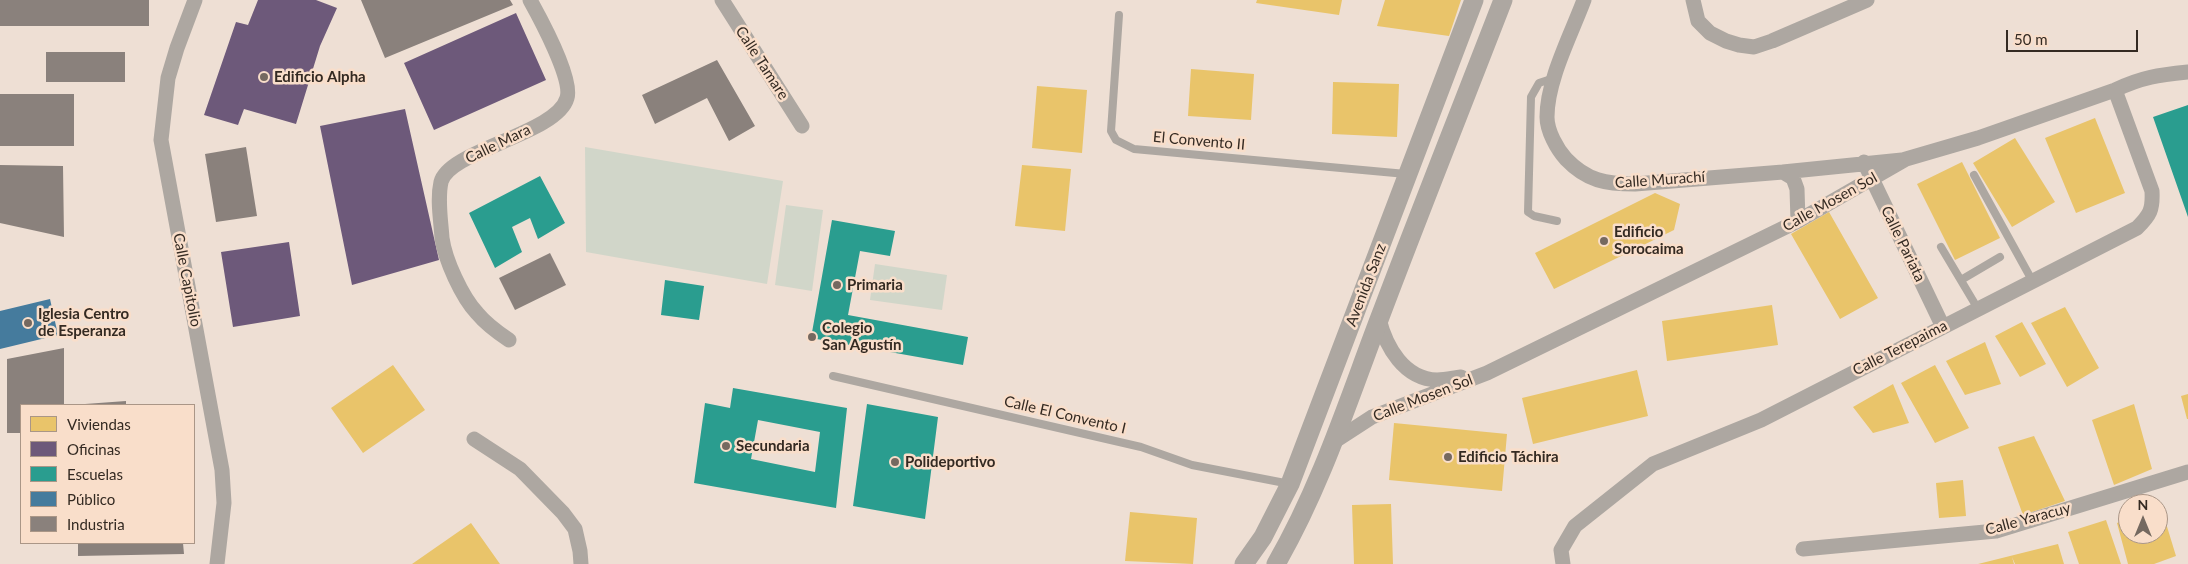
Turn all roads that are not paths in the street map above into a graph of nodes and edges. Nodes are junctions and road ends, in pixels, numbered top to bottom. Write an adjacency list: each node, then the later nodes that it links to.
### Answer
1 (195, 0): 37 (street, Calle Capitolio)
2 (530, 0): 29 (street, Calle Mara)
3 (722, 0): 13 (street, Calle Tamare)
4 (1474, 0): 17 (street, Avenida Sanz)
5 (1502, 0): 27 (street, Avenida Sanz)
6 (1584, 0): 11 (street, Calle Murachí)
7 (1693, 0): 8 (street)
8 (1867, 0)
9 (1118, 15): 17 (lane, El Convento II)
10 (2188, 72): 12 (street, Calle Mosen Sol)
11 (1554, 78): 16 (street, Calle Murachí); 20 (lane)
12 (2115, 90): 14 (street, Calle Mosen Sol); 25 (street, Calle Terepaima)
13 (802, 126)
14 (1906, 159): 15 (street, Calle Murachí); 19 (street, Calle Mosen Sol)
15 (1864, 162): 16 (street, Calle Murachí); 19 (street, Calle Pariata)
16 (1783, 172): 21 (street)
17 (1408, 174): 35 (street, Avenida Sanz)
18 (1974, 175): 25 (lane)
19 (1872, 179): 21 (street, Calle Mosen Sol); 28 (street, Calle Pariata)
20 (1557, 221)
21 (1798, 221): 30 (street, Calle Mosen Sol)
22 (1942, 247): 24 (lane)
23 (2000, 257): 24 (lane)
24 (1961, 280): 26 (lane)
25 (2033, 282): 26 (street, Calle Terepaima)
26 (1978, 309): 28 (street, Calle Terepaima)
27 (1379, 319): 30 (street, Calle Mosen Sol); 33 (street, Avenida Sanz)
28 (1943, 327): 41 (street, Calle Terepaima)
29 (509, 340)
30 (1487, 373): 33 (street, Calle Mosen Sol)
31 (833, 376): 35 (lane, Calle El Convento I)
32 (474, 439): 38 (street)
33 (1335, 441): 40 (street, Avenida Sanz)
34 (2188, 472): 36 (street, Calle Yaracuy)
35 (1290, 484): 39 (street, Avenida Sanz)
36 (1803, 549)
37 (217, 564)
38 (580, 564)
39 (1244, 564)
40 (1276, 564)
41 (1563, 564)

